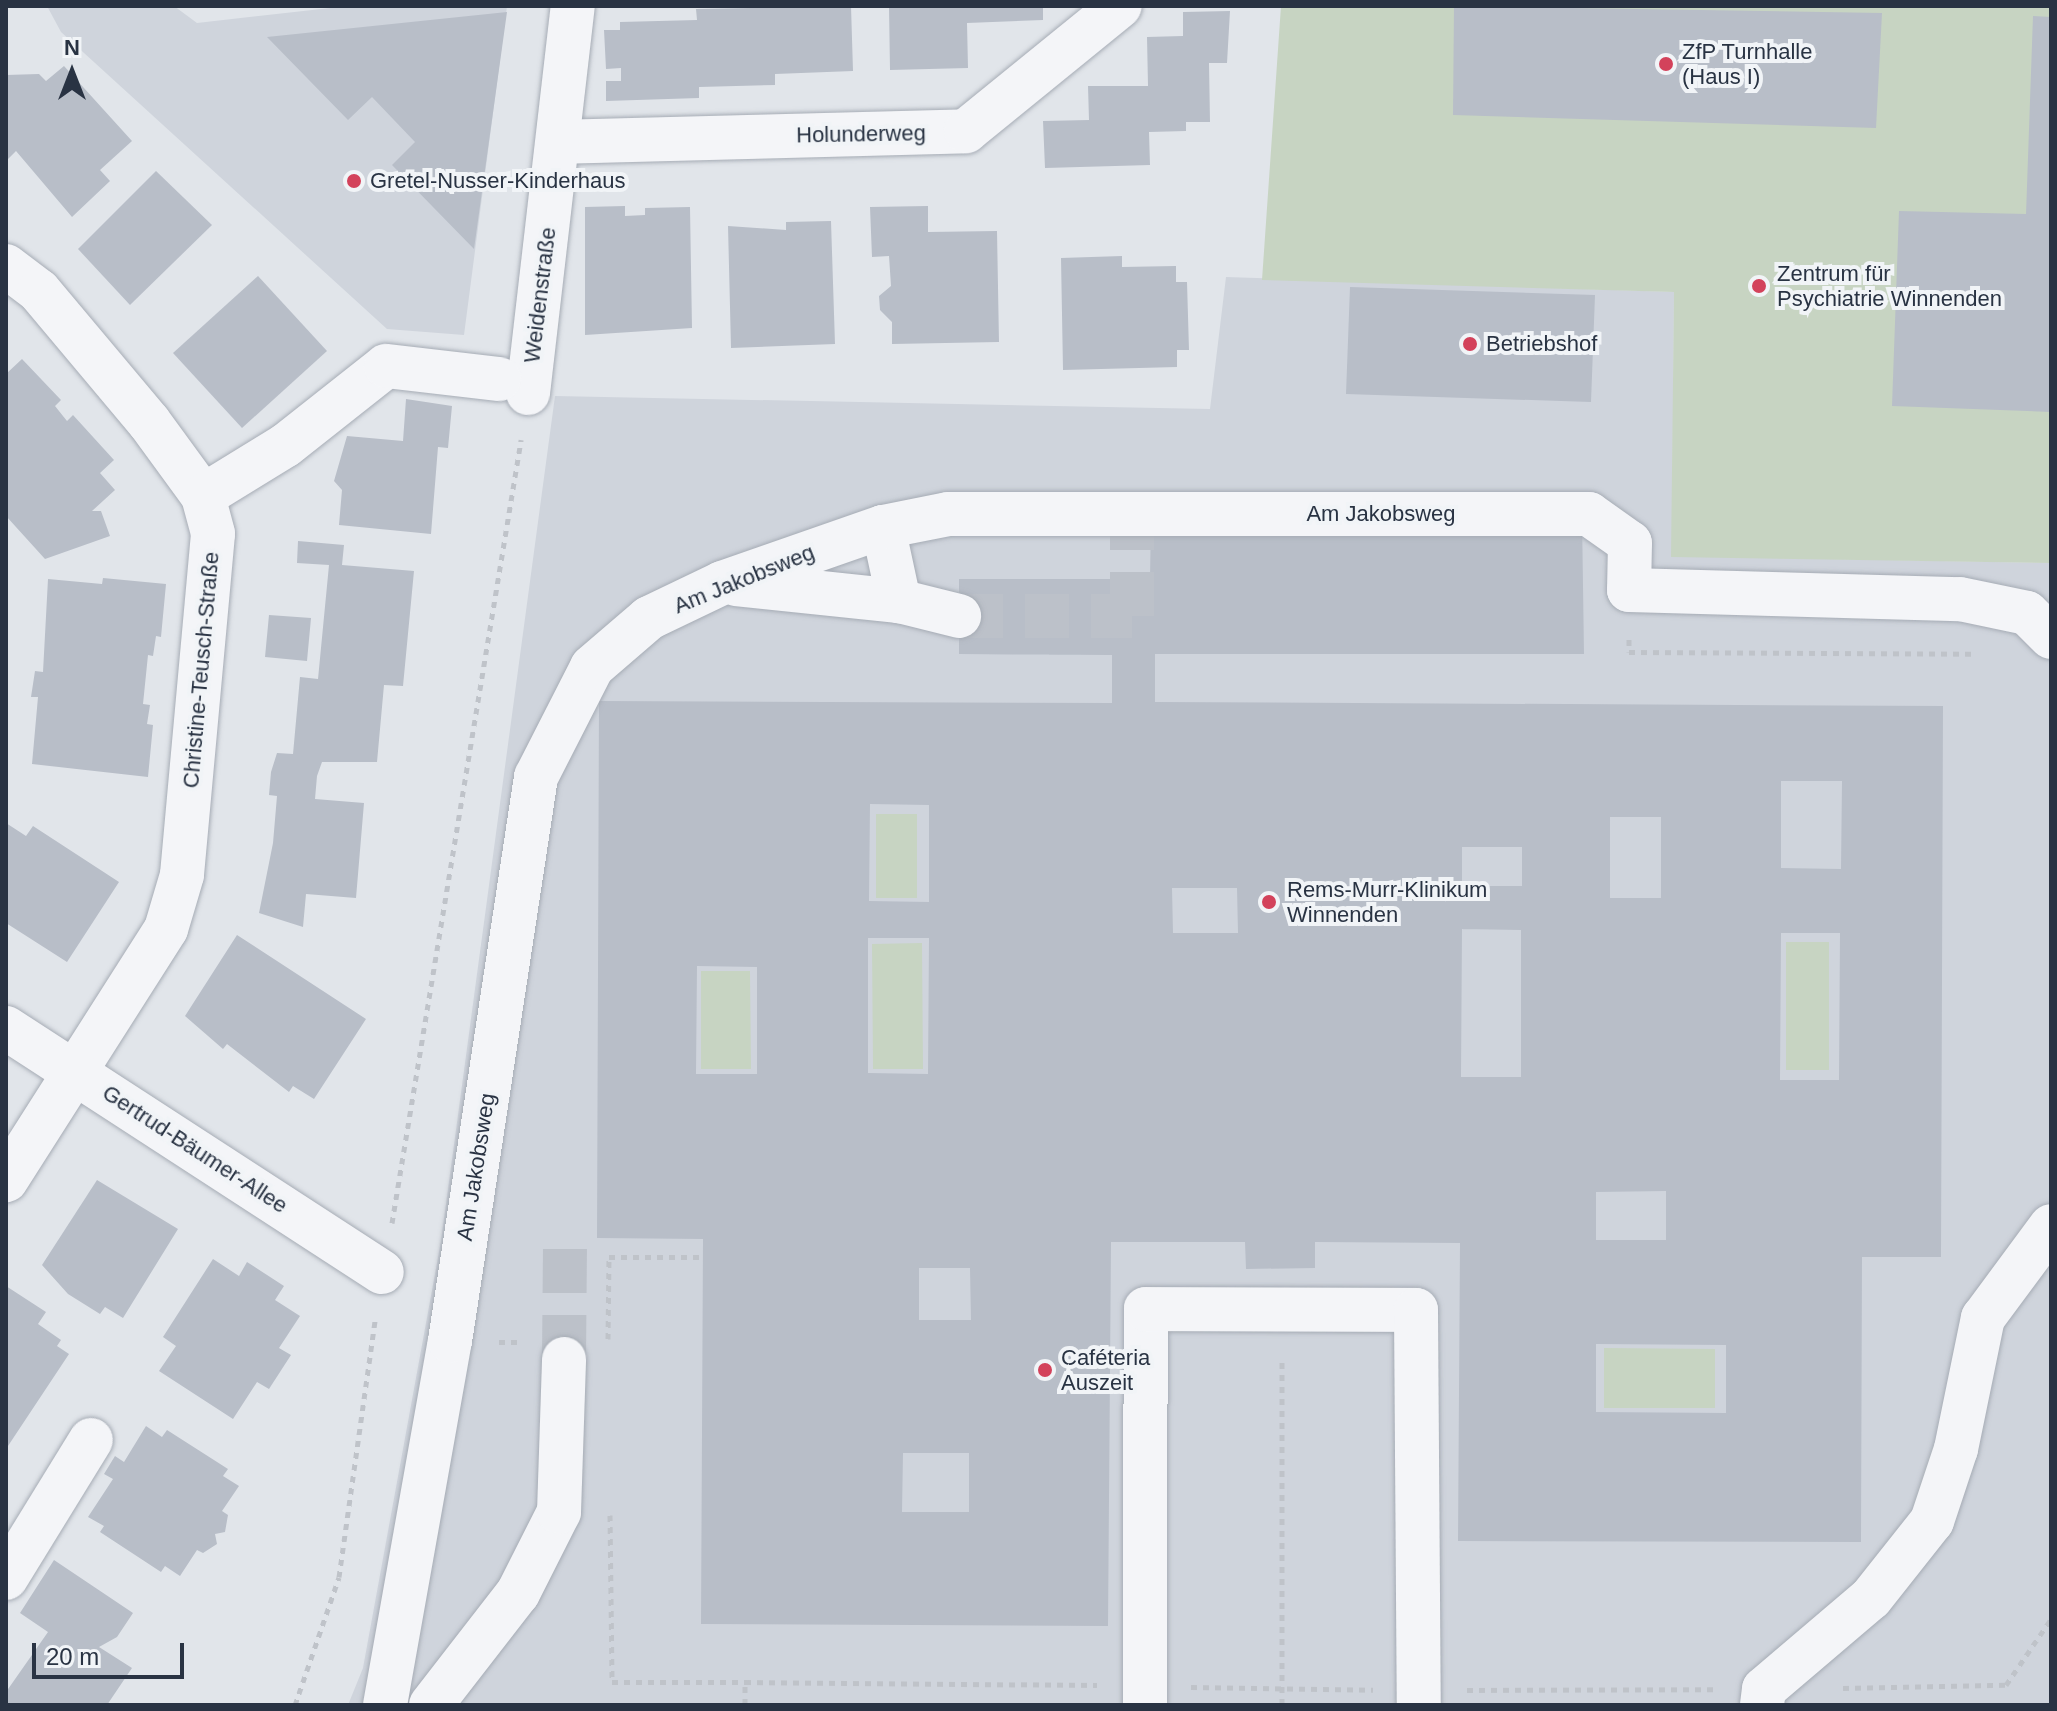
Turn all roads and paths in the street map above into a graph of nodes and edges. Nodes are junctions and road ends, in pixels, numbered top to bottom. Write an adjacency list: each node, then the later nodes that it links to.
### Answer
1 (573, 6): 3 (street, Weidenstraße)
2 (1120, 6): 3 (street, Holunderweg)
3 (558, 142): 5 (street, Weidenstraße)
4 (6, 266): 6 (street, Christine-Teusch-Straße)
5 (514, 386): 6 (street, Weidenstraße); 19 (path)
6 (203, 496): 15 (street, Christine-Teusch-Straße)
7 (883, 527): 8 (street, Am Jakobsweg); 9 (street, Am Jakobsweg); 10 (street)
8 (722, 583): 10 (street); 31 (street, Am Jakobsweg)
9 (1629, 590): 12 (street); 13 (path)
10 (899, 601): 11 (street)
11 (959, 616)
12 (2051, 637)
13 (1989, 654)
14 (6, 1028): 15 (street, Gertrud-Bäumer-Allee)
15 (74, 1072): 16 (street, Christine-Teusch-Straße); 19 (street, Gertrud-Bäumer-Allee)
16 (6, 1180)
17 (2051, 1226): 35 (street)
18 (703, 1257): 21 (path)
19 (382, 1272): 30 (path)
20 (1282, 1310): 27 (path); 28 (street); 29 (street)
21 (608, 1344)
22 (564, 1359): 32 (street)
23 (91, 1440): 24 (street)
24 (6, 1578)
25 (2051, 1619): 26 (path)
26 (2006, 1685)
27 (1282, 1688): 28 (path); 29 (path); 34 (path)
28 (1145, 1696): 33 (path)
29 (1418, 1698)
30 (295, 1705)
31 (385, 1705)
32 (431, 1705)
33 (745, 1705)
34 (1282, 1705)
35 (1762, 1705)

